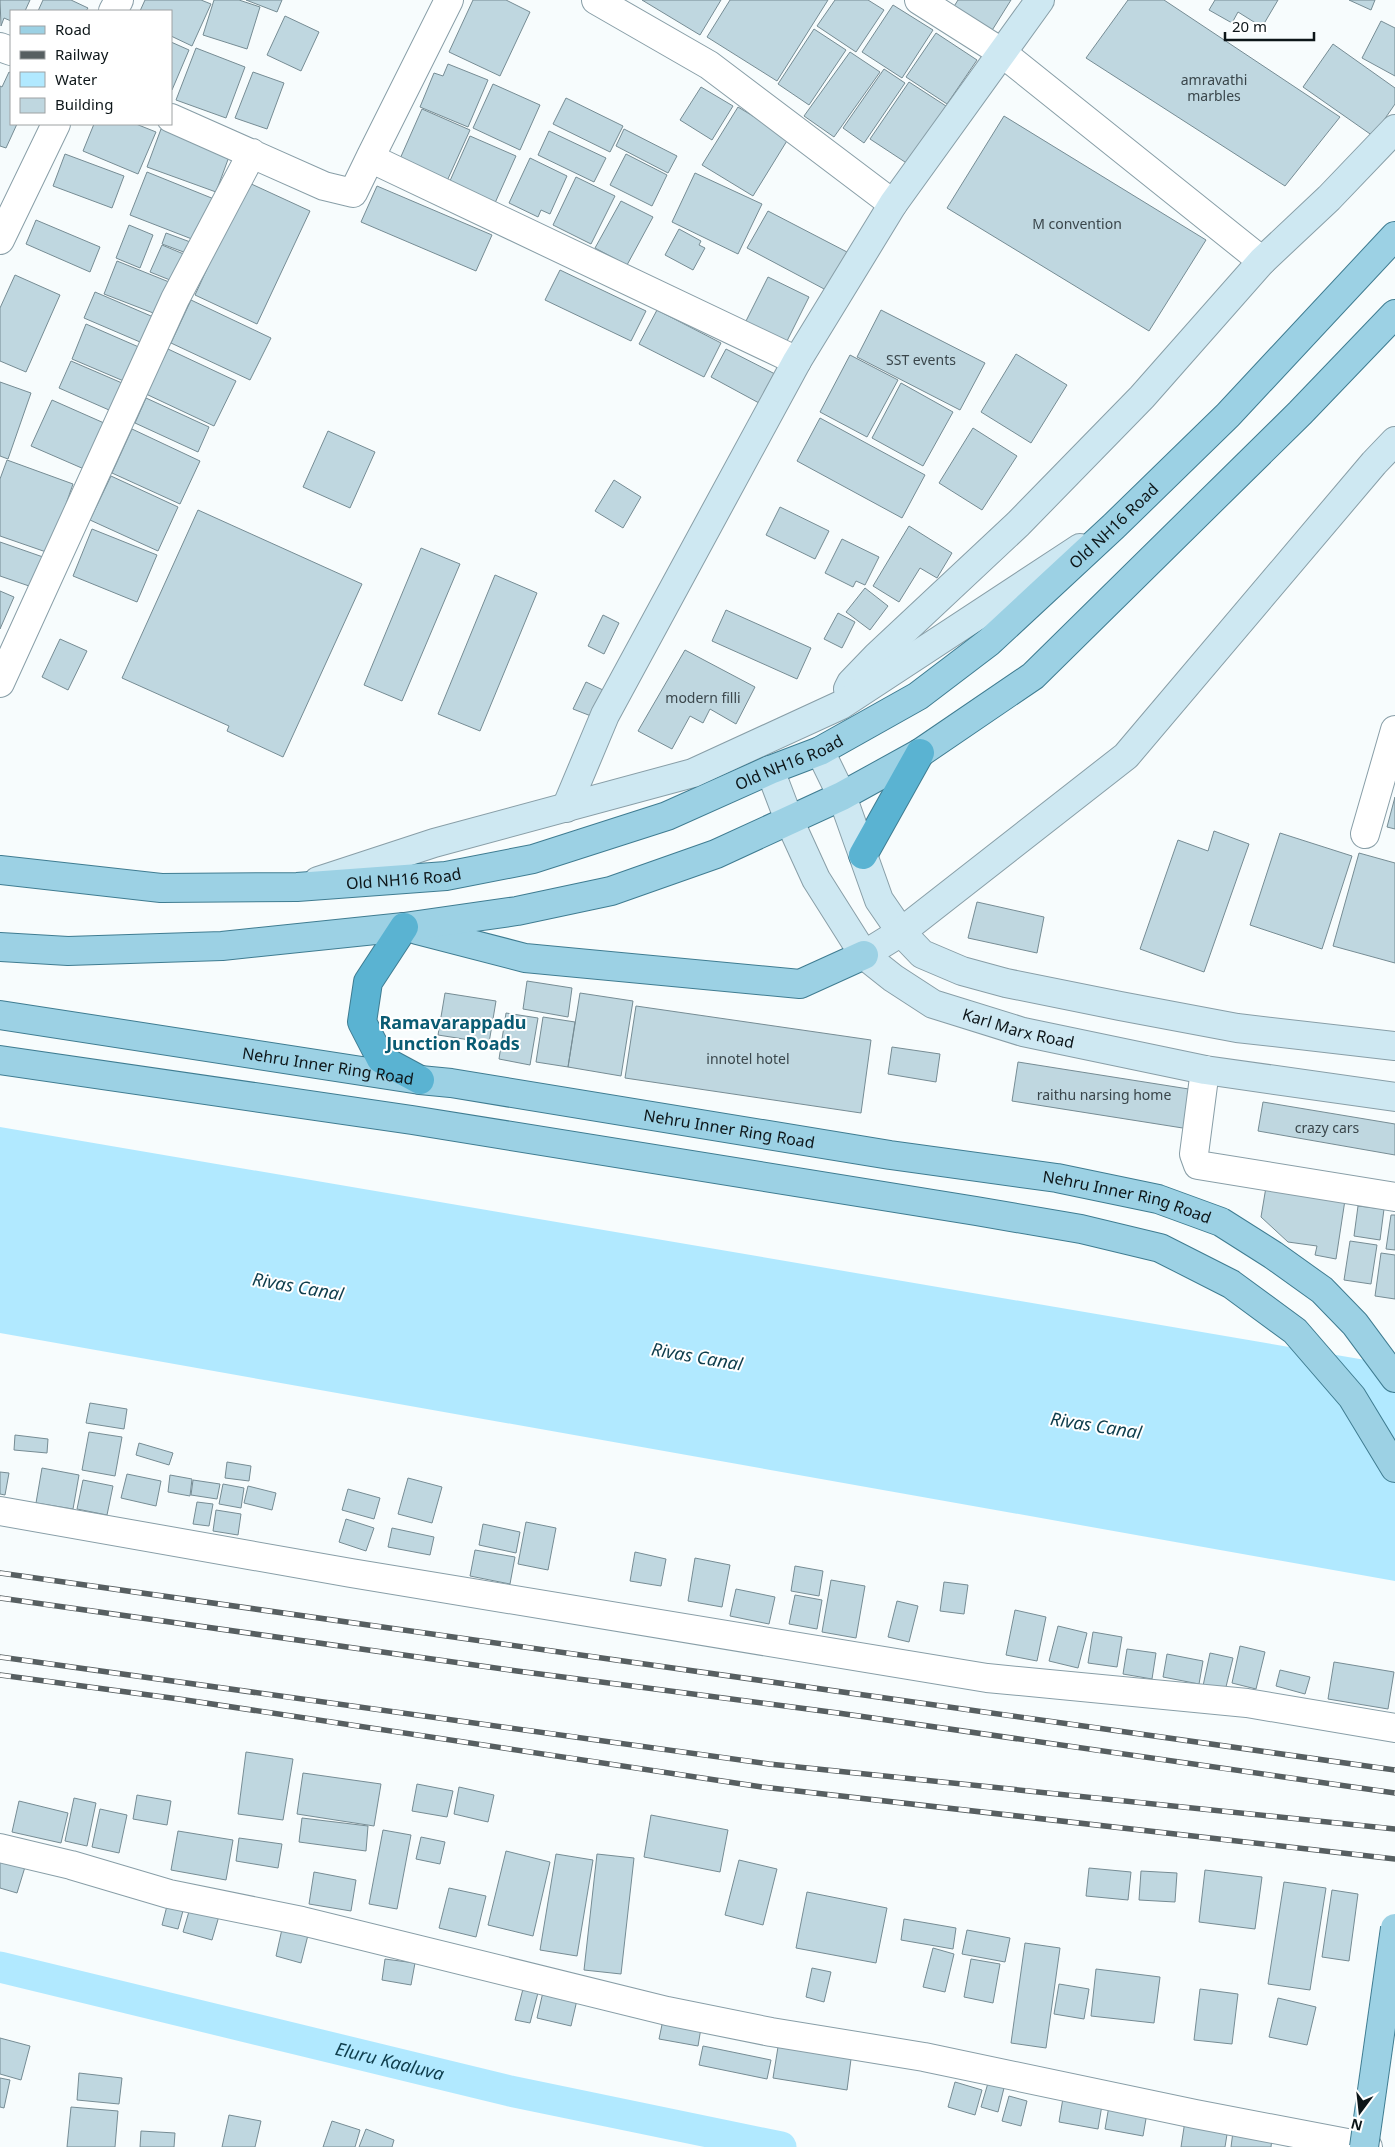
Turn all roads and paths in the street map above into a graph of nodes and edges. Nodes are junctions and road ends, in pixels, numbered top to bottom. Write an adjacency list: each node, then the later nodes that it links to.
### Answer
1 (449, 0): 10 (street)
2 (596, 0): 11 (street)
3 (920, 0): 5 (street)
4 (1040, 0): 5 (street)
5 (1001, 52): 11 (street); 14 (street)
6 (172, 118): 9 (street)
7 (56, 125): 13 (street)
8 (1395, 129): 14 (street)
9 (252, 153): 10 (street); 19 (street)
10 (370, 158): 16 (street)
11 (893, 204): 16 (street)
12 (1395, 236): 18 (main road, Old NH16 Road)
13 (0, 240)
14 (1262, 261): 20 (street)
15 (1395, 314): 23 (main road)
16 (797, 361): 26 (street)
17 (1395, 441): 33 (street)
18 (1114, 526): 20 (street); 22 (main road, Old NH16 Road)
19 (0, 683)
20 (841, 705): 26 (street)
21 (1395, 730): 28 (street)
22 (820, 751): 24 (main road, Old NH16 Road); 25 (street)
23 (920, 753): 25 (main road); 29 (highway)
24 (770, 770): 27 (street, Karl Marx Road); 31 (main road, Old NH16 Road)
25 (842, 796): 27 (main road); 29 (street)
26 (566, 808): 31 (street)
27 (789, 820): 32 (main road); 35 (street, Karl Marx Road)
28 (1365, 834)
29 (863, 855): 33 (street)
30 (0, 870): 31 (main road, Old NH16 Road)
31 (297, 887)
32 (404, 927): 34 (main road); 35 (main road); 40 (highway)
33 (901, 932): 35 (street); 37 (street)
34 (0, 947)
35 (864, 955): 39 (street, Karl Marx Road)
36 (0, 1015): 40 (main road, Nehru Inner Ring Road)
37 (1395, 1046)
38 (0, 1060): 44 (main road)
39 (1205, 1070): 41 (street, Karl Marx Road); 42 (street)
40 (420, 1080): 43 (main road, Nehru Inner Ring Road)
41 (1395, 1097)
42 (1395, 1197)
43 (1395, 1378)
44 (1395, 1468)
45 (0, 1512): 46 (street)
46 (1395, 1728)
47 (0, 1848): 50 (street)
48 (1395, 1928): 49 (main road, bridge)
49 (1364, 2147)
50 (1368, 2147)

